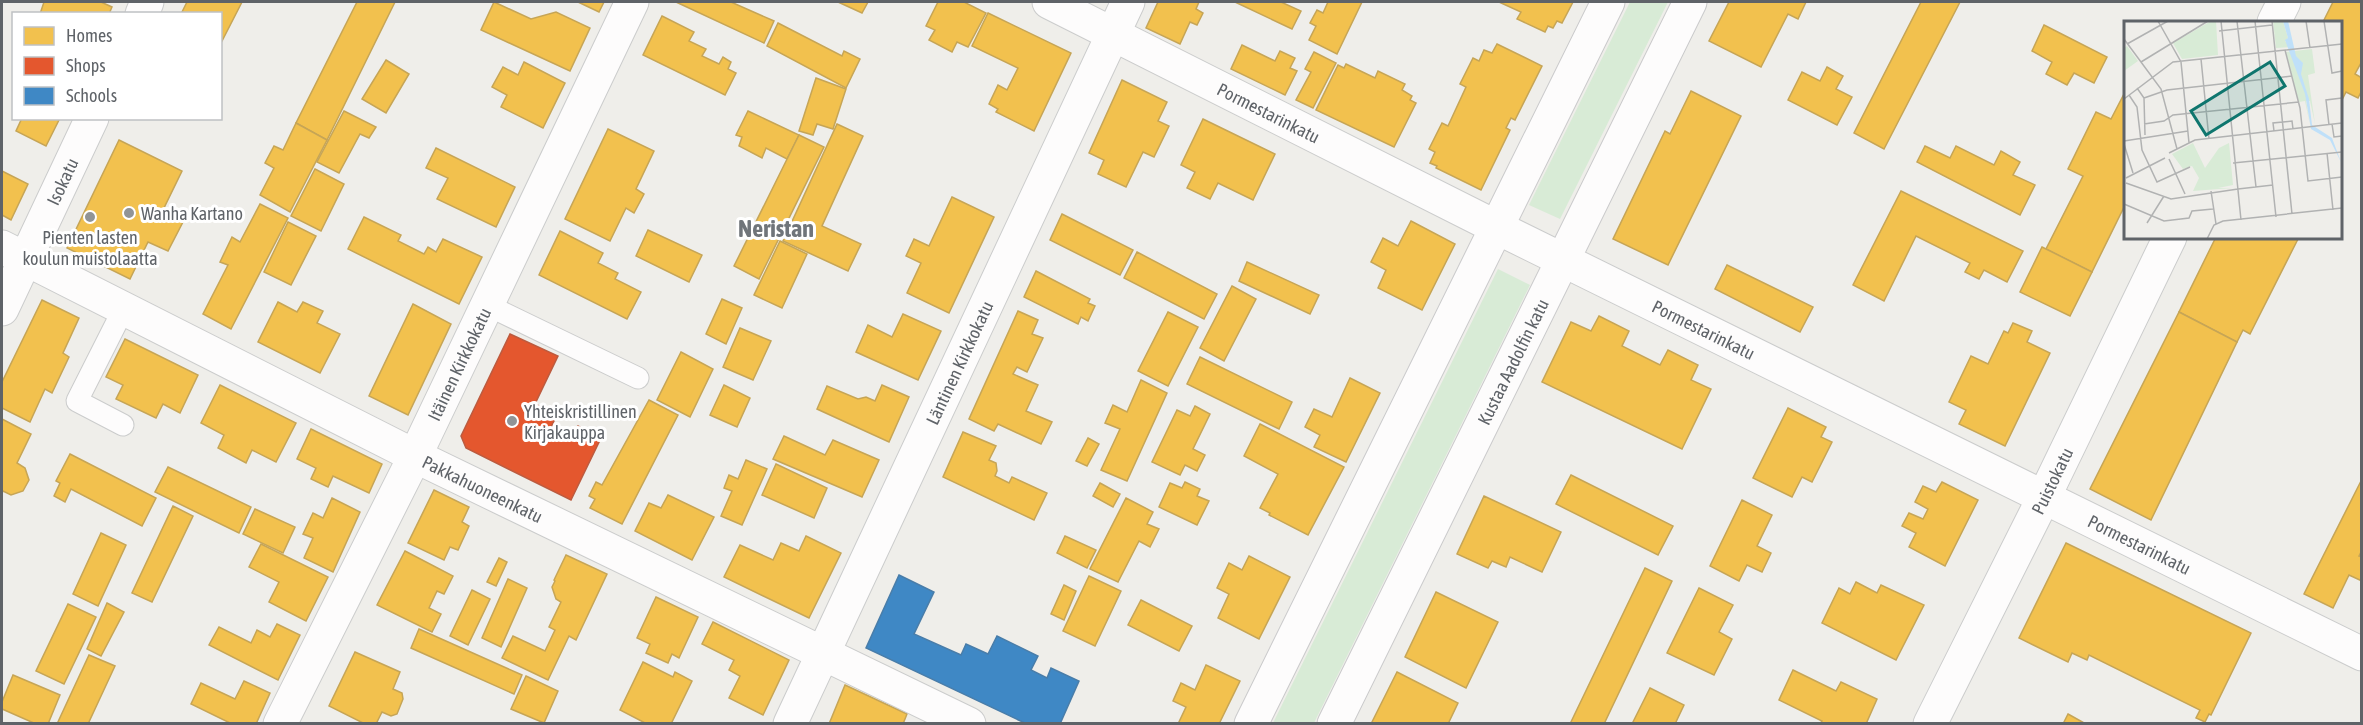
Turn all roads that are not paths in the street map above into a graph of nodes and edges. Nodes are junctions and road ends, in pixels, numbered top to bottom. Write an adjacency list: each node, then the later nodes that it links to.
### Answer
1 (632, 2): 14 (street, Itäinen Kirkkokatu)
2 (1049, 2): 8 (street, Pormestarinkatu)
3 (1128, 2): 8 (street, Läntinen Kirkkokatu)
4 (1608, 2): 10 (street)
5 (1690, 2): 13 (street, Kustaa Aadolfin katu)
6 (2284, 2): 7 (street)
7 (2274, 21)
8 (1113, 33): 10 (street, Pormestarinkatu); 21 (street, Läntinen Kirkkokatu)
9 (91, 120): 12 (street, Isokatu)
10 (1496, 227): 13 (street, Pormestarinkatu); 26 (street)
11 (2170, 238): 20 (street, Puistokatu)
12 (14, 253): 15 (street, Pakkahuoneenkatu); 16 (street, Isokatu)
13 (1563, 260): 20 (street, Pormestarinkatu); 27 (street, Kustaa Aadolfin katu)
14 (487, 305): 17 (lane); 19 (street, Itäinen Kirkkokatu)
15 (124, 308): 18 (lane); 19 (street, Pakkahuoneenkatu)
16 (2, 309)
17 (638, 378)
18 (123, 425)
19 (415, 456): 21 (street, Pakkahuoneenkatu); 23 (street, Itäinen Kirkkokatu)
20 (2043, 497): 22 (street, Pormestarinkatu); 28 (street, Puistokatu)
21 (824, 653): 24 (street, Läntinen Kirkkokatu); 25 (street, Pakkahuoneenkatu)
22 (2361, 654)
23 (280, 723)
24 (790, 723)
25 (969, 723)
26 (1251, 723)
27 (1334, 723)
28 (1930, 723)

